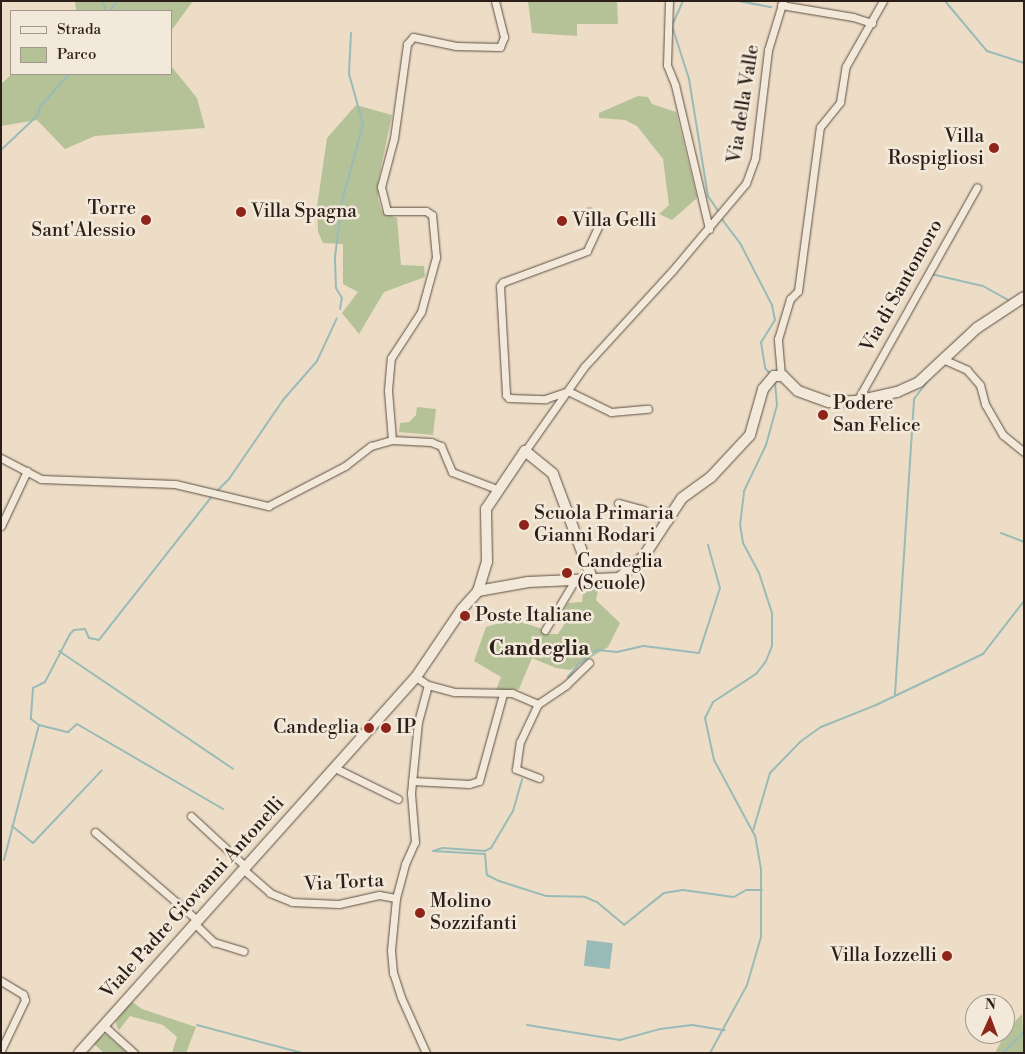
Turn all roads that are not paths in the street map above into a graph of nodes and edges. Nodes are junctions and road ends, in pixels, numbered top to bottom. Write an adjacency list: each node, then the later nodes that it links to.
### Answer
1 (495, 1): 15 (street)
2 (669, 1): 8 (street)
3 (883, 1): 5 (street)
4 (782, 3): 5 (street); 8 (street, Via della Valle)
5 (872, 23): 11 (street)
6 (977, 187): 13 (street, Via di Santomoro)
7 (589, 212): 12 (street)
8 (709, 229): 12 (street, Via della Valle)
9 (1024, 297): 10 (main road)
10 (945, 360): 13 (main road); 17 (street)
11 (774, 377): 13 (main road); 22 (main road)
12 (568, 391): 14 (street); 16 (street, Via della Valle)
13 (857, 402)
14 (648, 409)
15 (392, 440): 19 (street); 20 (street)
16 (525, 451): 20 (main road); 24 (main road)
17 (1024, 452)
18 (1, 458): 19 (street)
19 (27, 471): 23 (street)
20 (497, 489): 25 (main road)
21 (618, 504): 22 (street)
22 (669, 521): 24 (main road)
23 (1, 526)
24 (584, 578): 25 (main road); 26 (street)
25 (478, 592): 28 (main road, Viale Padre Giovanni Antonelli)
26 (545, 630)
27 (589, 663): 31 (street)
28 (416, 677): 29 (street); 32 (main road, Viale Padre Giovanni Antonelli)
29 (428, 685): 30 (street); 34 (street)
30 (503, 694): 31 (street); 34 (street)
31 (538, 704): 33 (street)
32 (335, 768): 35 (street); 38 (main road, Viale Padre Giovanni Antonelli)
33 (538, 778)
34 (412, 780): 39 (street)
35 (398, 800)
36 (191, 816): 38 (street, Via Torta)
37 (95, 832): 40 (street)
38 (245, 868): 39 (street, Via Torta); 40 (main road, Viale Padre Giovanni Antonelli)
39 (396, 898): 47 (street)
40 (196, 922): 41 (street); 43 (main road, Viale Padre Giovanni Antonelli)
41 (244, 951)
42 (1, 981): 44 (street)
43 (103, 1025): 45 (main road, Viale Padre Giovanni Antonelli); 46 (street)
44 (1, 1050)
45 (79, 1053)
46 (134, 1053)
47 (426, 1053)

